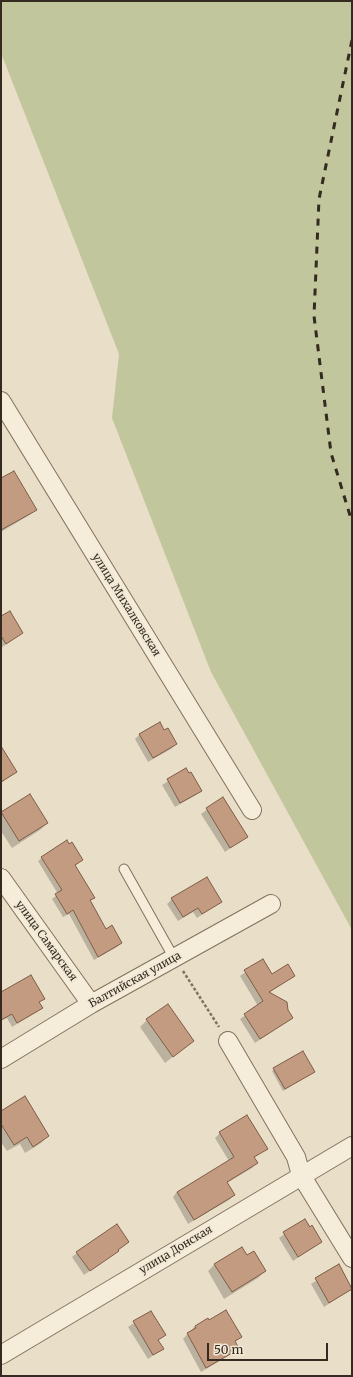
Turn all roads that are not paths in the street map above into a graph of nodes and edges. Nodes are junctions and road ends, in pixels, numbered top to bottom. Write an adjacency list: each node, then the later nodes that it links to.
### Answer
1 (1, 401): 2 (street, улица Михалковская)
2 (252, 810)
3 (124, 869): 6 (lane)
4 (1, 878): 7 (street, улица Самарская)
5 (272, 904): 6 (street, Балтийская улица)
6 (174, 958): 7 (street, Балтийская улица)
7 (91, 1004): 9 (street, Балтийская улица)
8 (225, 1035): 11 (street)
9 (1, 1059)
10 (352, 1146): 11 (street, улица Донская)
11 (301, 1175): 12 (street); 13 (street, улица Донская)
12 (352, 1258)
13 (1, 1355)

